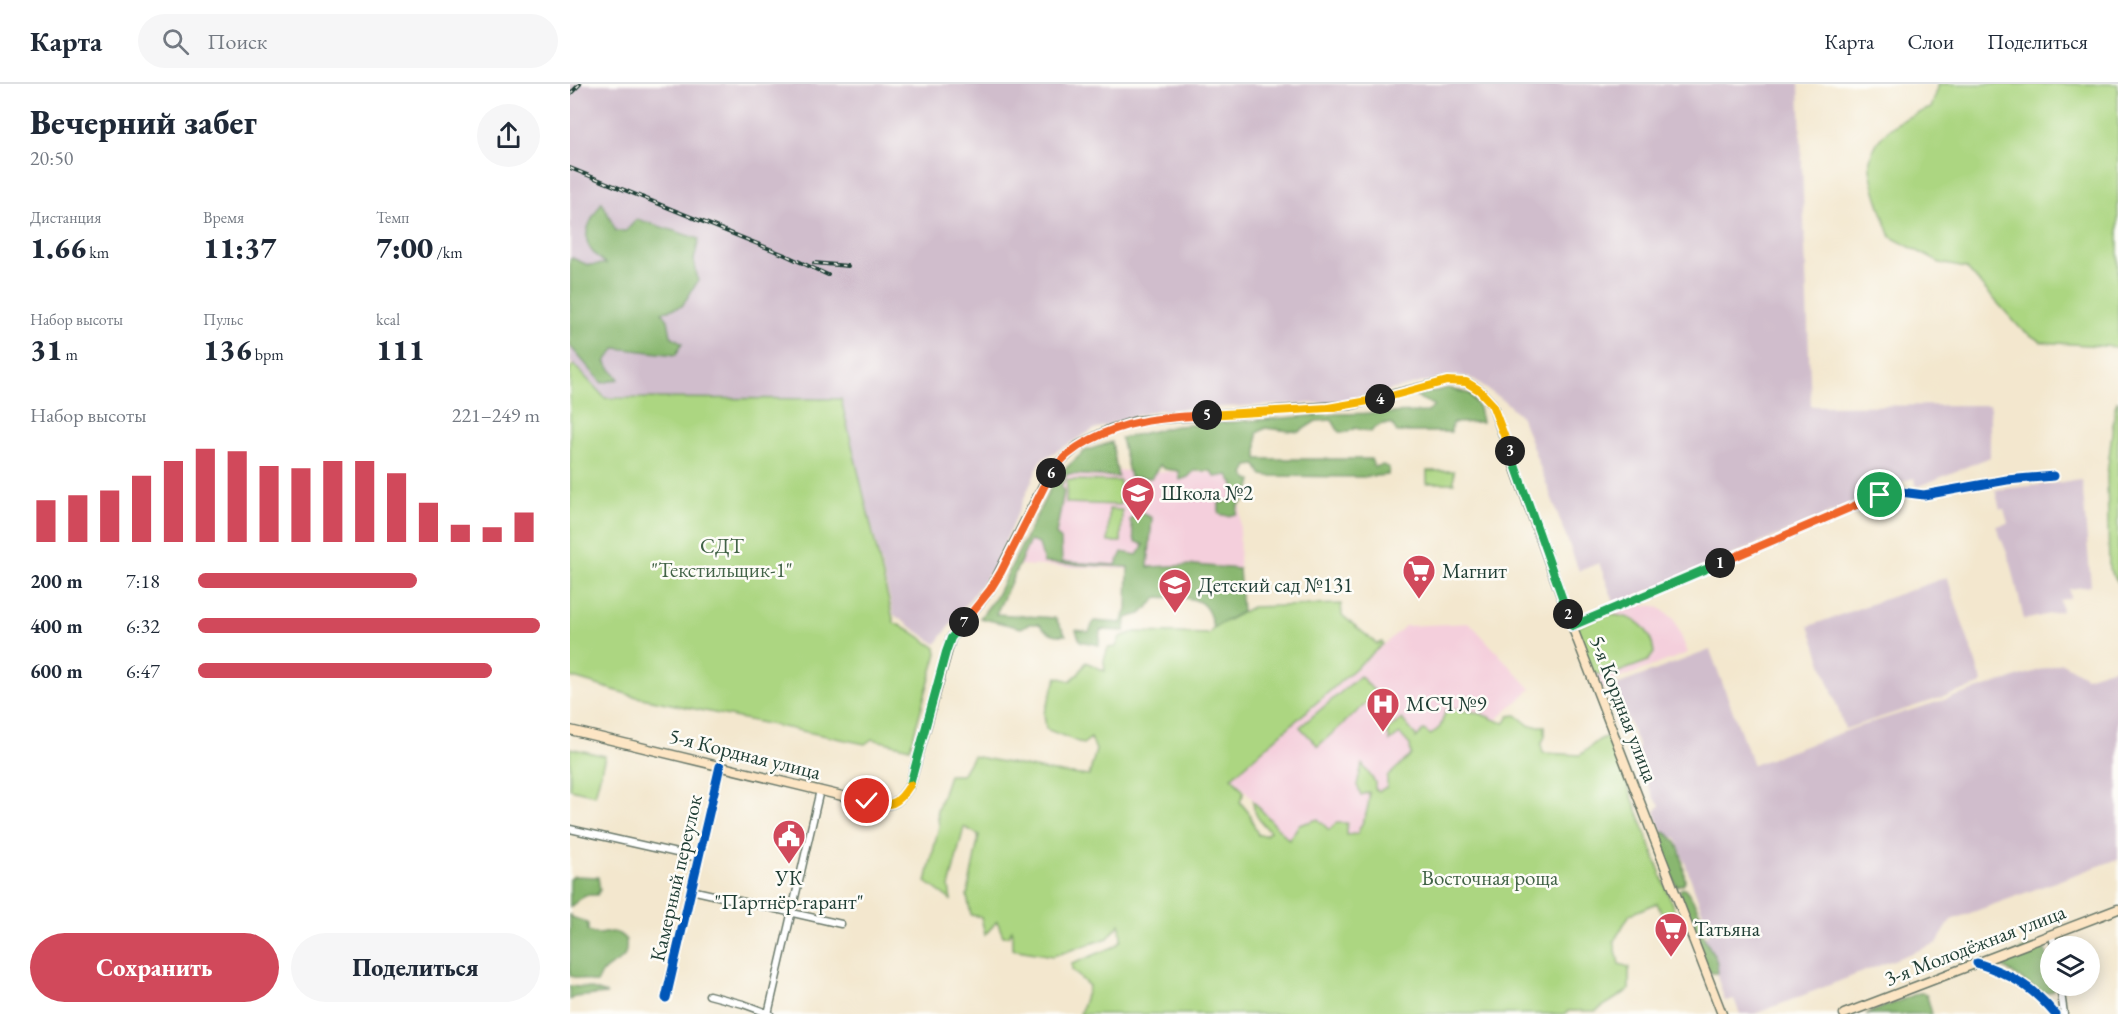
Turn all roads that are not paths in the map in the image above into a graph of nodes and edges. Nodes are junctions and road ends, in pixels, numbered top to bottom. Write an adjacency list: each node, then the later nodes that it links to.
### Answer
1 (2054, 476): 2 (street)
2 (1572, 626): 5 (main road, 5-я Кордная улица); 18 (main road, 5-я Кордная улица)
3 (570, 730): 4 (main road, 5-я Кордная улица)
4 (720, 766): 5 (main road, 5-я Кордная улица); 7 (street, Камерный переулок)
5 (820, 790): 10 (street)
6 (570, 829): 7 (street, Камерный переулок)
7 (699, 858): 8 (street, Камерный переулок)
8 (691, 890): 10 (street, Камерный переулок); 16 (street, Камерный переулок)
9 (2118, 909): 12 (main road, 3-я Молодёжная улица)
10 (792, 912): 11 (street, Камерный переулок); 17 (street)
11 (841, 924)
12 (2052, 934): 13 (main road, 3-я Молодёжная улица)
13 (1977, 963): 19 (main road, 3-я Молодёжная улица); 20 (street)
14 (709, 995): 17 (street)
15 (2061, 996): 21 (street)
16 (666, 998)
17 (769, 1014)
18 (1722, 1014)
19 (1844, 1014)
20 (2055, 1014)
21 (2064, 1014)

